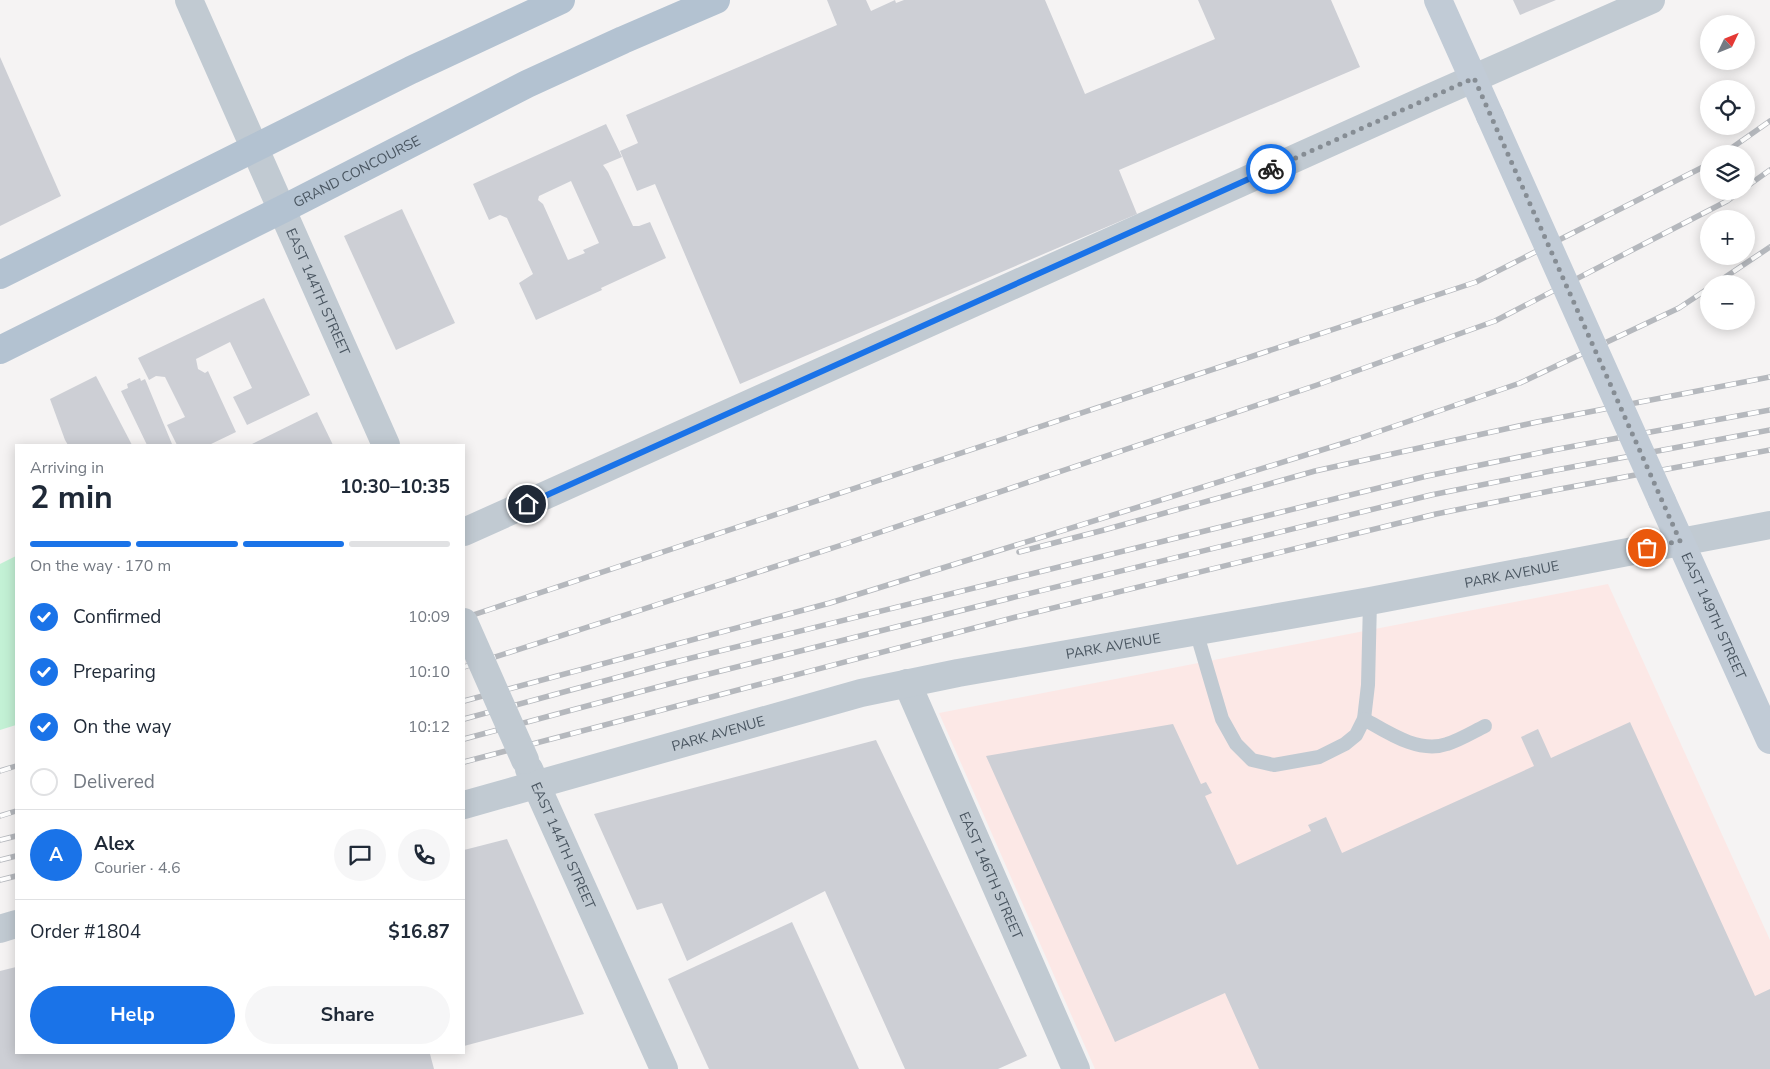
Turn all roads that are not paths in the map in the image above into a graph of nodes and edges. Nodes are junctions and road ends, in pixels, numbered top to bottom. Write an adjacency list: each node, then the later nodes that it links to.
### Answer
1 (190, 0): 7 (street, EAST 144TH STREET)
2 (561, 0): 7 (main road)
3 (716, 0): 8 (main road, GRAND CONCOURSE)
4 (1438, 0): 6 (main road, EAST 149TH STREET)
5 (1651, 0): 6 (street)
6 (1474, 78): 13 (street); 14 (main road, EAST 149TH STREET, bridge)
7 (255, 147): 8 (street, EAST 144TH STREET); 9 (main road)
8 (283, 209): 10 (main road, GRAND CONCOURSE); 11 (street, EAST 144TH STREET)
9 (0, 275)
10 (0, 350)
11 (386, 444)
12 (1770, 525): 14 (street, PARK AVENUE)
13 (465, 532)
14 (1680, 541): 15 (street, PARK AVENUE); 21 (main road, EAST 149TH STREET)
15 (1370, 601): 17 (street, PARK AVENUE); 19 (lane)
16 (465, 624): 22 (street, EAST 144TH STREET, bridge)
17 (1196, 631): 18 (street, PARK AVENUE); 19 (lane)
18 (907, 683): 22 (street, PARK AVENUE); 27 (street, EAST 146TH STREET)
19 (1364, 719): 20 (lane)
20 (1485, 726)
21 (1770, 740)
22 (536, 784): 23 (street, PARK AVENUE); 26 (street, EAST 144TH STREET)
23 (465, 805)
24 (15, 924): 25 (street)
25 (0, 929)
26 (664, 1069)
27 (1076, 1069)

